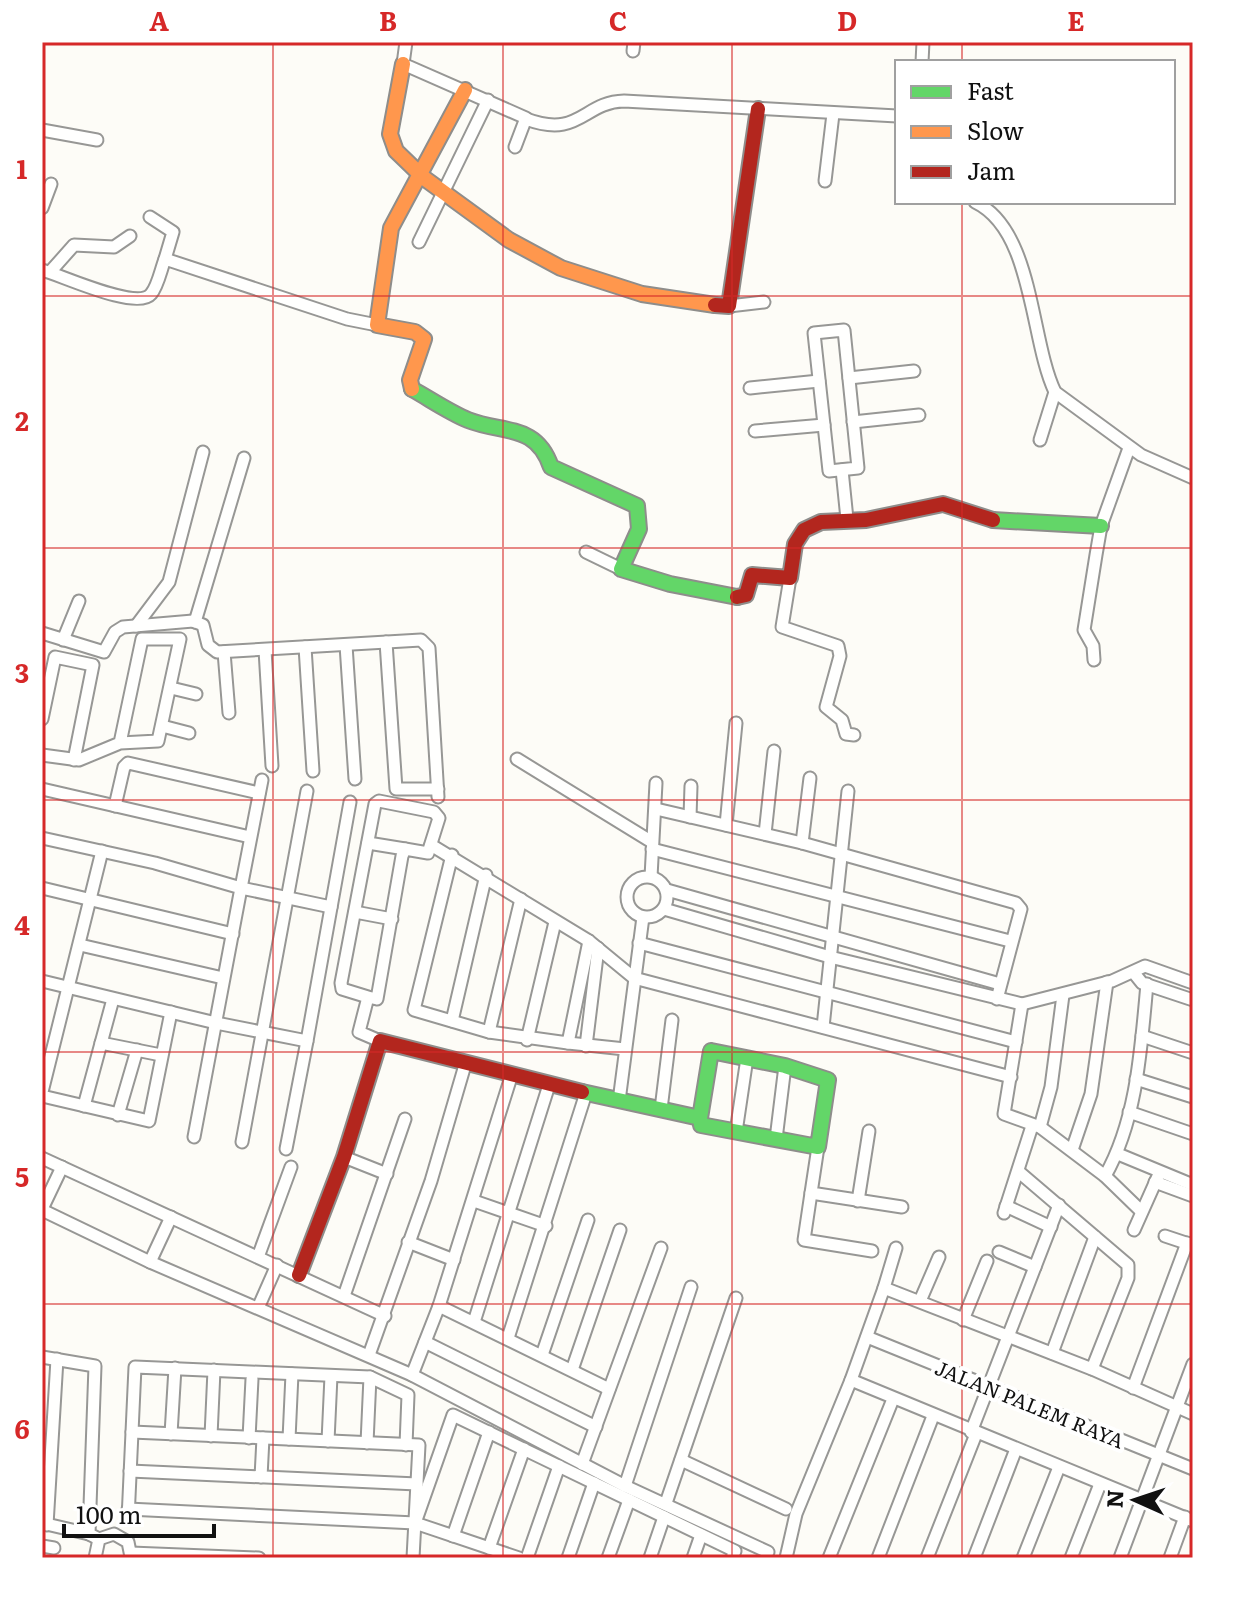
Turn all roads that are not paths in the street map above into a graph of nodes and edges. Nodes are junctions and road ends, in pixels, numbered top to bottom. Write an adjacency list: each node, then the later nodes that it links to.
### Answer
1 (406, 42): 2 (street)
2 (403, 64): 3 (street); 12 (street)
3 (465, 90): 4 (street); 12 (street)
4 (488, 100): 8 (street); 15 (street)
5 (758, 109): 6 (street); 8 (street); 24 (street)
6 (833, 114): 7 (street); 13 (street)
7 (895, 116)
8 (526, 119): 11 (street)
9 (42, 130): 10 (street)
10 (97, 140)
11 (515, 147)
12 (419, 173): 15 (street); 25 (street)
13 (825, 181)
14 (51, 184): 17 (street)
15 (443, 192): 20 (street); 24 (street)
16 (978, 204): 30 (street)
17 (42, 208)
18 (150, 217): 21 (street)
19 (130, 236): 22 (street)
20 (419, 242)
21 (165, 259): 22 (street); 25 (street)
22 (46, 271)
23 (764, 302): 24 (street)
24 (729, 306)
25 (377, 325): 44 (street)
26 (914, 371): 27 (street)
27 (849, 378): 28 (street); 32 (street)
28 (819, 381): 29 (street); 33 (street)
29 (750, 388)
30 (1055, 392): 35 (street); 36 (street)
31 (919, 415): 32 (street)
32 (853, 422): 39 (street)
33 (824, 425): 34 (street); 39 (street)
34 (755, 431)
35 (1040, 440)
36 (1129, 448): 40 (street); 42 (street)
37 (203, 452): 48 (street)
38 (244, 458): 47 (street)
39 (842, 470): 41 (street)
40 (1193, 478)
41 (847, 519): 42 (street); 45 (street)
42 (1101, 526): 56 (street)
43 (586, 552): 44 (street)
44 (621, 569): 45 (street)
45 (790, 578): 64 (street)
46 (79, 601): 50 (street)
47 (195, 622): 48 (street); 55 (street)
48 (136, 626): 50 (street)
49 (42, 633): 50 (street)
50 (63, 640)
51 (386, 642): 51 (street); 52 (street)
52 (346, 645): 53 (street); 73 (street)
53 (305, 647): 54 (street); 71 (street)
54 (265, 650): 55 (street); 70 (street)
55 (224, 652): 59 (street)
56 (1094, 660)
57 (171, 688): 58 (street); 62 (street); 65 (street)
58 (196, 694)
59 (229, 713)
60 (42, 719): 69 (street)
61 (736, 723): 85 (street)
62 (162, 726): 63 (street); 65 (street)
63 (189, 733)
64 (854, 735)
65 (120, 743): 69 (street)
66 (774, 751): 86 (street)
67 (42, 755): 69 (street)
68 (517, 759): 92 (street)
69 (74, 760)
70 (272, 766)
71 (313, 771)
72 (810, 778): 90 (street)
73 (355, 779)
74 (262, 780): 80 (street)
75 (656, 783): 83 (street)
76 (691, 786): 84 (street)
77 (42, 789): 82 (street)
78 (307, 791): 103 (street)
79 (848, 791): 96 (street)
80 (259, 793): 82 (street); 87 (street)
81 (350, 802): 106 (street)
82 (115, 806): 87 (street)
83 (656, 809): 84 (street); 92 (street)
84 (690, 817): 85 (street)
85 (726, 825): 86 (street)
86 (765, 834): 90 (street)
87 (250, 837): 100 (street)
88 (42, 838): 94 (street)
89 (368, 843): 91 (street); 93 (street); 108 (street)
90 (802, 843): 96 (street)
91 (431, 845): 93 (street); 95 (street)
92 (652, 846): 98 (street); 102 (street)
93 (405, 849): 110 (street)
94 (102, 851): 100 (street); 105 (street)
95 (452, 855): 97 (street); 137 (street)
96 (841, 856): 102 (street); 114 (street)
97 (486, 875): 104 (street); 137 (street)
98 (651, 877): 101 (street); 109 (street)
99 (42, 888): 105 (street)
100 (241, 888): 103 (street); 112 (street)
101 (667, 890): 107 (street); 113 (street)
102 (836, 896): 113 (street); 114 (street)
103 (288, 898): 106 (street); 140 (street)
104 (521, 899): 111 (street); 141 (street)
105 (92, 902): 112 (street); 116 (street)
106 (331, 907): 144 (street)
107 (664, 909): 109 (street); 118 (street)
108 (355, 912): 110 (street); 130 (street)
109 (643, 917): 115 (street)
110 (392, 919): 130 (street)
111 (555, 922): 117 (street); 143 (street)
112 (233, 934): 120 (street)
113 (833, 938): 118 (street); 125 (street)
114 (1010, 941): 125 (street)
115 (639, 943): 121 (street); 128 (street)
116 (80, 945): 120 (street); 127 (street)
117 (594, 945): 121 (street); 148 (street); 149 (street)
118 (830, 955): 128 (street); 132 (street)
119 (1134, 973): 123 (street); 124 (street); 126 (street)
120 (223, 978): 138 (street)
121 (634, 978): 139 (street); 150 (street)
122 (42, 981): 127 (street)
123 (1107, 982): 129 (street); 180 (street)
124 (1193, 983)
125 (1000, 984): 132 (street)
126 (1147, 984): 133 (street); 142 (street)
127 (70, 988): 131 (street); 162 (street)
128 (826, 991): 139 (street); 146 (street)
129 (1063, 995): 134 (street); 171 (street)
130 (368, 997): 145 (street)
131 (113, 999): 135 (street); 147 (street)
132 (997, 999): 134 (street)
133 (1193, 1000)
134 (1022, 1004): 146 (street)
135 (171, 1012): 138 (street); 153 (street)
136 (672, 1020): 166 (street)
137 (452, 1021): 141 (street)
138 (216, 1023): 140 (street); 175 (street)
139 (823, 1027): 158 (street)
140 (261, 1032): 144 (street); 177 (street)
141 (489, 1032): 143 (street)
142 (1142, 1036): 152 (street); 159 (street)
143 (527, 1040): 148 (street)
144 (307, 1041): 179 (street)
145 (380, 1041): 155 (street); 182 (street)
146 (1016, 1042): 158 (street)
147 (101, 1043): 151 (street); 165 (street)
148 (568, 1043): 149 (street)
149 (586, 1046): 150 (street)
150 (625, 1049): 164 (street)
151 (137, 1050): 153 (street); 168 (street)
152 (1193, 1053)
153 (161, 1055): 168 (street)
154 (747, 1058): 156 (street); 169 (street); 173 (street)
155 (465, 1065): 157 (street); 208 (street)
156 (785, 1066): 176 (street); 178 (street)
157 (511, 1077): 160 (street); 193 (street)
158 (1011, 1077): 171 (street)
159 (1136, 1079): 163 (street); 167 (street)
160 (549, 1085): 161 (street); 199 (street)
161 (586, 1093): 164 (street); 202 (street)
162 (42, 1094): 165 (street)
163 (1193, 1097)
164 (619, 1101): 166 (street)
165 (84, 1106): 168 (street)
166 (661, 1109): 169 (street)
167 (1129, 1112): 174 (street); 181 (street)
168 (118, 1115)
169 (700, 1118): 173 (street)
170 (405, 1119): 187 (street)
171 (1036, 1127): 180 (street); 186 (street)
172 (869, 1131): 194 (street)
173 (736, 1132): 176 (street)
174 (1193, 1134)
175 (194, 1137)
176 (776, 1139): 178 (street)
177 (242, 1142)
178 (818, 1147): 191 (street)
179 (286, 1149)
180 (1072, 1150): 188 (street)
181 (1118, 1154): 188 (street); 189 (street)
182 (344, 1157): 187 (street); 221 (street)
183 (42, 1158): 184 (street)
184 (62, 1167): 197 (street); 200 (street)
185 (291, 1167): 214 (street)
186 (1019, 1172): 195 (street); 203 (street)
187 (387, 1174): 224 (street)
188 (1105, 1176): 198 (street)
189 (1157, 1178): 190 (street); 192 (street); 198 (street)
190 (1193, 1185)
191 (811, 1193): 194 (street); 212 (street)
192 (1193, 1196)
193 (474, 1201): 199 (street); 216 (street)
194 (858, 1201): 196 (street)
195 (1059, 1205): 203 (street); 207 (street)
196 (902, 1207)
197 (42, 1210): 218 (street)
198 (1141, 1211): 205 (street)
199 (510, 1214): 202 (street); 231 (street)
200 (171, 1217): 214 (street); 218 (street)
201 (588, 1220): 238 (street)
202 (546, 1226): 234 (street)
203 (1051, 1227): 220 (street)
204 (620, 1230): 245 (street)
205 (1134, 1230)
206 (1165, 1236): 209 (street)
207 (1095, 1237): 236 (street); 243 (street)
208 (408, 1242): 216 (street); 229 (street)
209 (1190, 1244): 253 (street)
210 (661, 1248): 254 (street)
211 (896, 1248): 223 (street)
212 (872, 1251)
213 (999, 1252): 220 (street)
214 (258, 1257): 219 (street)
215 (939, 1257): 226 (street)
216 (454, 1260): 227 (street)
217 (987, 1261): 230 (street)
218 (150, 1262): 228 (street)
219 (277, 1265): 221 (street); 228 (street)
220 (1035, 1267): 233 (street)
221 (299, 1275): 224 (street)
222 (691, 1287): 284 (street)
223 (884, 1288): 226 (street); 232 (street)
224 (344, 1296): 229 (street)
225 (736, 1298): 274 (street)
226 (920, 1301): 230 (street)
227 (439, 1306): 231 (street); 235 (street)
228 (258, 1308): 237 (street)
229 (385, 1316): 237 (street)
230 (963, 1320): 233 (street)
231 (474, 1322): 234 (street)
232 (867, 1337): 251 (street); 252 (street, JALAN PALEM RAYA)
233 (1007, 1337): 236 (street); 252 (street)
234 (508, 1338): 238 (street)
235 (425, 1342): 247 (street); 259 (street)
236 (1052, 1353): 243 (street)
237 (369, 1355): 247 (street)
238 (542, 1355): 245 (street)
239 (42, 1357): 240 (street)
240 (57, 1359): 292 (street); 295 (street)
241 (1193, 1364): 256 (street)
242 (175, 1368): 244 (street); 260 (street); 263 (street)
243 (1092, 1369): 253 (street)
244 (214, 1370): 246 (street); 264 (street)
245 (572, 1370): 254 (street)
246 (292, 1374): 248 (street); 267 (street)
247 (412, 1375): 275 (street)
248 (331, 1376): 249 (street); 268 (street)
249 (370, 1377): 269 (street); 270 (street)
250 (252, 1379): 265 (street)
251 (851, 1380): 255 (street); 299 (street)
252 (989, 1386): 262 (street); 273 (street, JALAN PALEM RAYA)
253 (1133, 1388): 256 (street)
254 (609, 1389): 259 (street)
255 (893, 1399): 258 (street); 310 (street)
256 (1178, 1407): 257 (street); 273 (street)
257 (1193, 1414)
258 (933, 1416): 262 (street); 311 (street)
259 (596, 1427): 275 (street)
260 (132, 1432): 263 (street); 279 (street)
261 (489, 1432): 271 (street); 291 (street); 294 (street)
262 (974, 1433): 272 (street); 312 (street)
263 (171, 1434): 264 (street)
264 (211, 1436): 265 (street)
265 (249, 1438): 266 (street)
266 (263, 1438): 267 (street); 280 (street)
267 (289, 1439): 268 (street)
268 (328, 1441): 269 (street)
269 (367, 1443): 270 (street)
270 (406, 1445): 282 (street)
271 (524, 1449): 276 (street); 296 (street)
272 (1016, 1449): 277 (street); 313 (street)
273 (1161, 1456): 278 (street, JALAN PALEM RAYA); 286 (street)
274 (681, 1460): 287 (street); 288 (street)
275 (582, 1464): 284 (street)
276 (559, 1466): 281 (street); 304 (street)
277 (1059, 1467): 283 (street); 314 (street)
278 (1193, 1469)
279 (130, 1471): 280 (street); 291 (street)
280 (261, 1477): 282 (street)
281 (594, 1483): 285 (street); 305 (street)
282 (417, 1484): 291 (street)
283 (1100, 1484): 286 (street); 315 (street)
284 (625, 1486): 287 (street)
285 (629, 1500): 289 (street); 306 (street)
286 (1142, 1500): 290 (street); 316 (street)
287 (666, 1503): 297 (street)
288 (786, 1509)
289 (664, 1517): 293 (street); 307 (street)
290 (1189, 1519): 317 (street)
291 (415, 1523): 294 (street); 302 (street)
292 (44, 1524): 295 (street)
293 (701, 1535): 308 (street); 309 (street)
294 (453, 1536): 296 (street)
295 (94, 1537): 298 (street); 300 (street)
296 (489, 1548): 303 (street)
297 (768, 1552)
298 (131, 1555): 301 (street)
299 (785, 1557)
300 (95, 1558)
301 (259, 1558)
302 (413, 1558)
303 (519, 1558)
304 (527, 1558)
305 (568, 1558)
306 (608, 1558)
307 (650, 1558)
308 (693, 1558)
309 (732, 1558)
310 (829, 1558)
311 (878, 1558)
312 (927, 1558)
313 (974, 1558)
314 (1023, 1558)
315 (1071, 1558)
316 (1120, 1558)
317 (1170, 1558)

